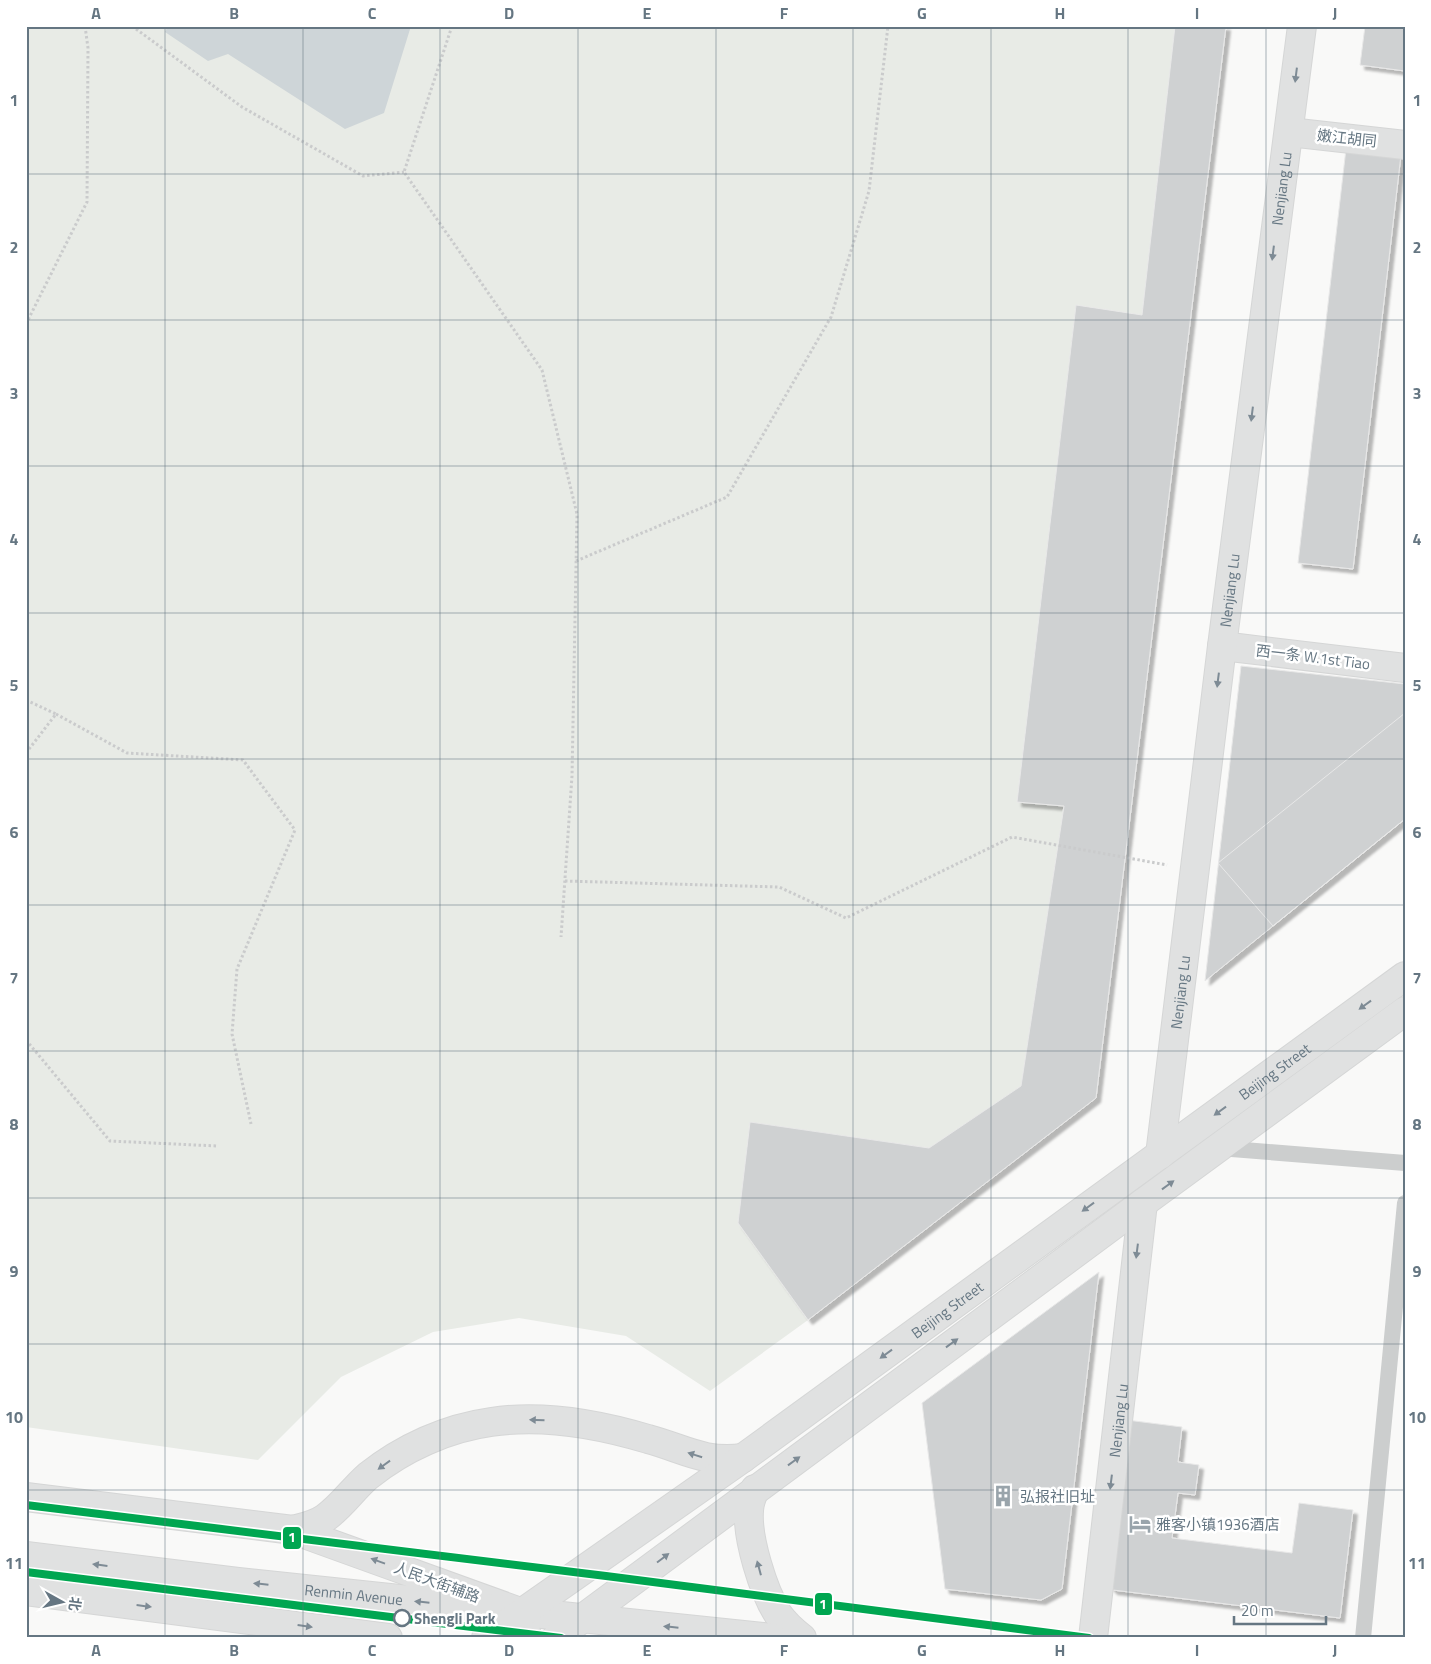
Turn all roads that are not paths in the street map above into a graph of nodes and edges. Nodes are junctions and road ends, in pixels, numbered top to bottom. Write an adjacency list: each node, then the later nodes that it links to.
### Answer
1 (1302, 26): 2 (main road, Nenjiang Lu, one-way to 2)
2 (1289, 132): 3 (main road, 嫩江胡同); 4 (main road, Nenjiang Lu, one-way to 4)
3 (1405, 145)
4 (1222, 646): 5 (main road, 西一条 W.1st Tiao); 9 (main road, Nenjiang Lu, one-way to 9)
5 (1405, 668)
6 (1405, 976): 9 (main road, Beijing Street, one-way to 9)
7 (1405, 1011): 8 (main road, Beijing Street)
8 (1219, 1148): 10 (lane); 11 (main road, Beijing Street, one-way to 8)
9 (1160, 1155): 13 (main road, Beijing Street, one-way to 13)
10 (1405, 1163)
11 (1142, 1203): 14 (main road, Beijing Street, one-way to 11); 26 (main road, Nenjiang Lu, one-way to 26)
12 (1405, 1203): 27 (lane)
13 (743, 1458): 16 (main road, one-way to 16); 20 (main road, Beijing Street)
14 (755, 1489): 19 (main road, Beijing Street, one-way to 14); 25 (main road, one-way to 14)
15 (26, 1497): 16 (main road, 人民大街辅路)
16 (293, 1530): 20 (main road, 人民大街辅路, one-way to 16)
17 (26, 1556): 20 (main road, Renmin Avenue, one-way to 17)
18 (26, 1591): 21 (main road, one-way to 21)
19 (582, 1618): 20 (main road, Renmin Avenue); 23 (main road, Beijing Street); 24 (main road, Renmin Avenue, one-way to 19)
20 (525, 1625): 22 (main road, Beijing Street)
21 (388, 1638)
22 (486, 1638)
23 (556, 1638)
24 (772, 1638)
25 (802, 1638)
26 (1093, 1638)
27 (1363, 1638)

